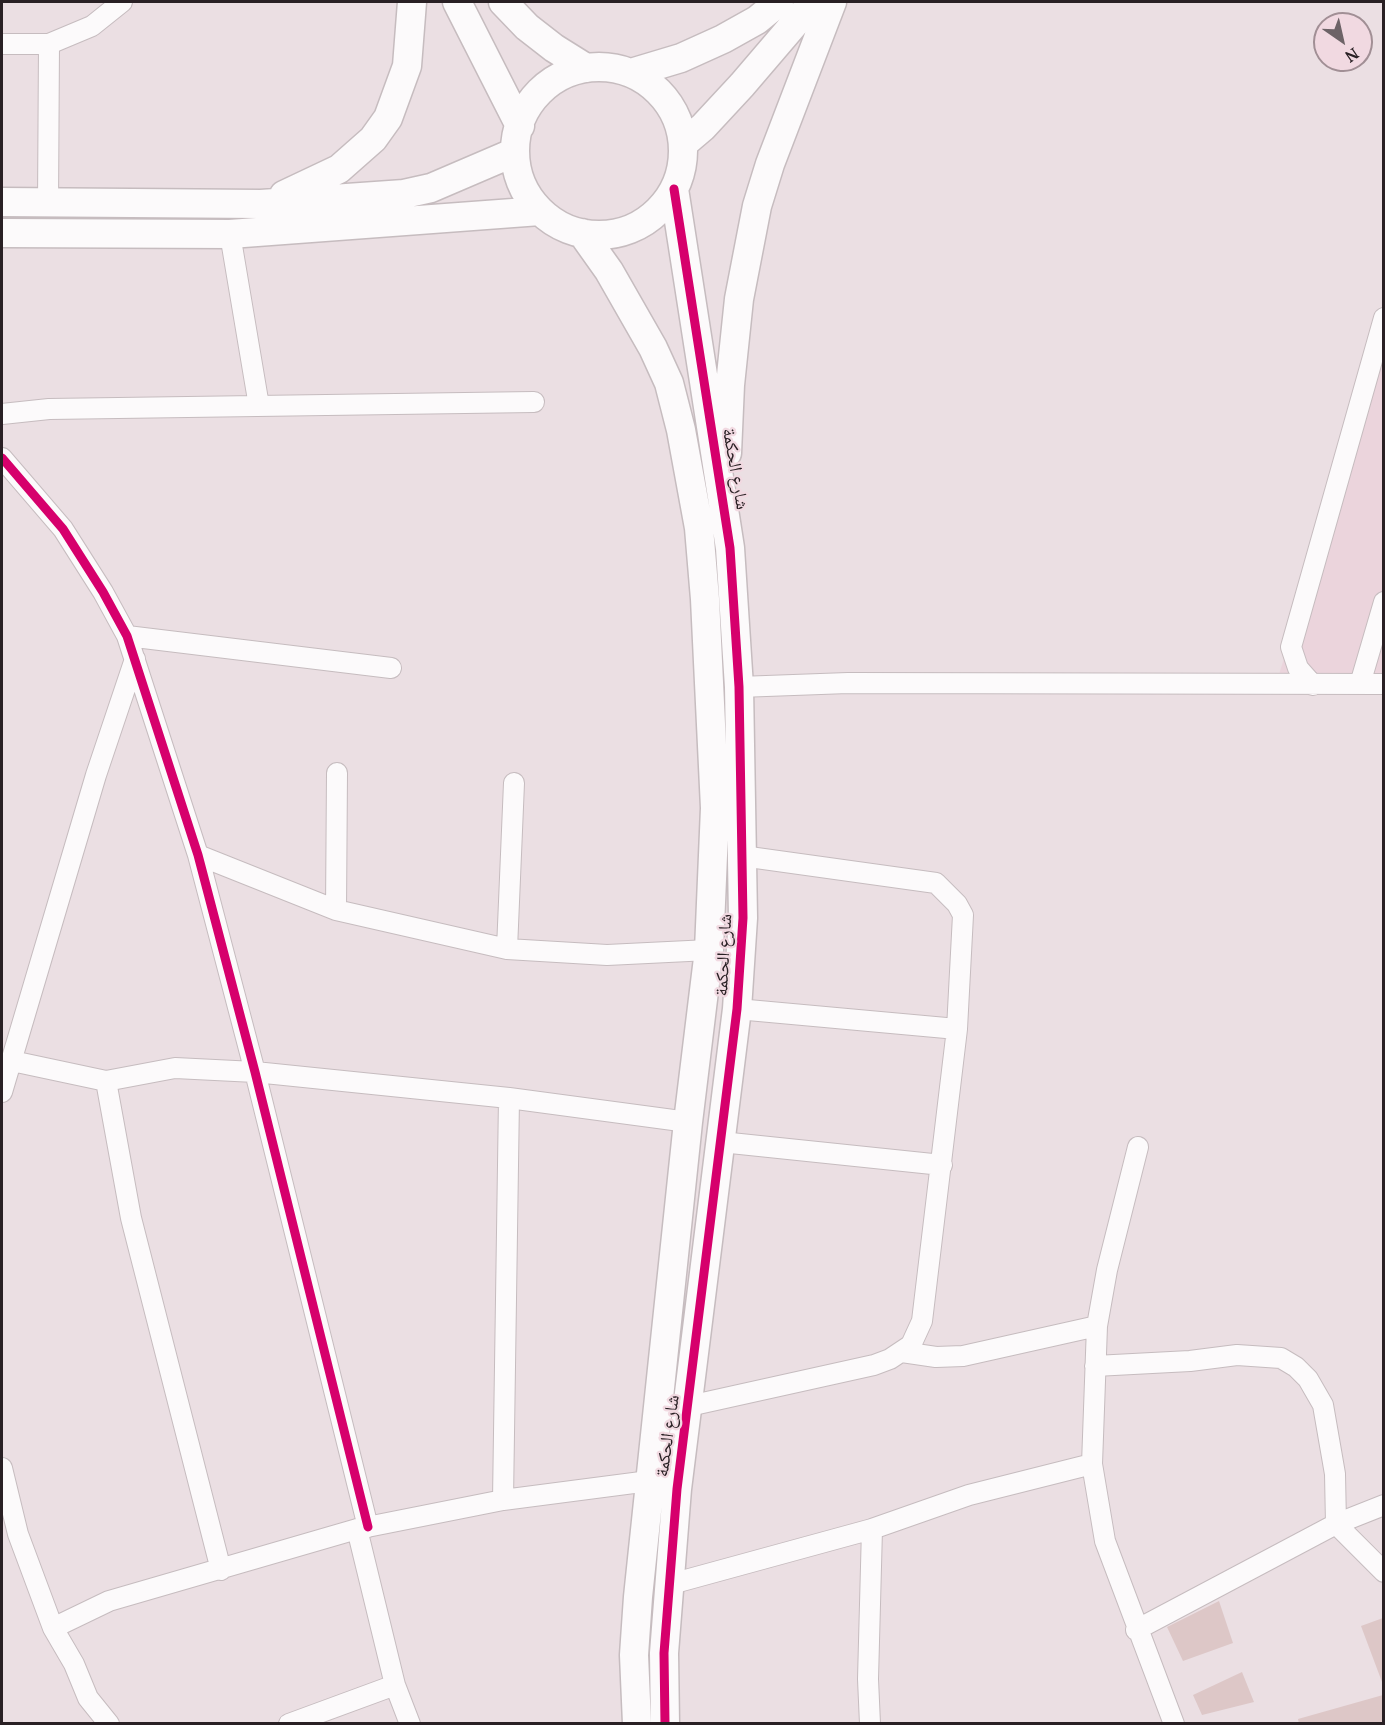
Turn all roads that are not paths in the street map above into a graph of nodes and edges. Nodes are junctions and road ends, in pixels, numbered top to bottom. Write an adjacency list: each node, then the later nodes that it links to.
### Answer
1 (122, 2): 9 (street)
2 (412, 2): 17 (street)
3 (457, 2): 12 (street)
4 (503, 2): 10 (street)
5 (779, 2): 11 (street)
6 (813, 2): 13 (street)
7 (831, 2): 27 (street)
8 (2, 44): 9 (street)
9 (49, 44): 16 (street)
10 (586, 68): 11 (street); 12 (street)
11 (631, 73): 13 (street)
12 (517, 139): 17 (street); 18 (street)
13 (683, 144): 14 (street)
14 (674, 189): 20 (street); 27 (street, شارع الحكمة)
15 (2, 202): 16 (street)
16 (48, 204): 17 (street)
17 (261, 204)
18 (540, 211): 20 (street); 21 (street)
19 (2, 232): 21 (street)
20 (582, 233): 42 (street, شارع الحكمة)
21 (230, 234): 24 (street)
22 (1383, 318): 34 (street)
23 (534, 402): 24 (street)
24 (259, 406): 25 (street)
25 (2, 414)
26 (2, 458): 29 (street)
27 (725, 503): 35 (street, شارع الحكمة)
28 (1383, 602): 32 (street)
29 (127, 636): 30 (street); 31 (street)
30 (135, 659): 38 (street); 45 (street)
31 (391, 668)
32 (1360, 684): 33 (street); 34 (street)
33 (1383, 684)
34 (1313, 685): 35 (street)
35 (739, 687): 39 (street, شارع الحكمة)
36 (337, 773): 40 (street)
37 (514, 783): 41 (street)
38 (198, 855): 40 (street); 46 (street)
39 (742, 856): 43 (street, شارع الحكمة); 44 (street)
40 (336, 910): 41 (street)
41 (507, 949): 42 (street)
42 (709, 950): 50 (street, شارع الحكمة)
43 (737, 1009): 44 (street); 51 (street, شارع الحكمة)
44 (957, 1029): 53 (street)
45 (12, 1061): 47 (street); 48 (street)
46 (255, 1072): 47 (street); 49 (street); 64 (street)
47 (106, 1081): 66 (street)
48 (2, 1092)
49 (508, 1098): 50 (street); 61 (street)
50 (688, 1122): 60 (street, شارع الحكمة)
51 (721, 1142): 53 (street); 57 (street, شارع الحكمة)
52 (1138, 1147): 54 (street)
53 (942, 1165): 55 (street)
54 (1097, 1326): 55 (street); 56 (street)
55 (902, 1352): 57 (street)
56 (1095, 1366): 58 (street); 63 (street)
57 (689, 1406): 68 (street, شارع الحكمة)
58 (1092, 1464): 65 (street); 70 (street)
59 (2, 1468): 69 (street)
60 (649, 1481): 61 (street); 75 (street, شارع الحكمة)
61 (503, 1500): 64 (street)
62 (1383, 1505): 63 (street)
63 (1336, 1524): 67 (street); 70 (street)
64 (363, 1528): 66 (street); 71 (street)
65 (872, 1529): 68 (street); 77 (street)
66 (221, 1570): 69 (street)
67 (1383, 1572)
68 (671, 1584): 76 (street, شارع الحكمة)
69 (53, 1628): 72 (street)
70 (1136, 1630): 78 (street)
71 (395, 1685): 73 (street); 74 (street)
72 (109, 1724)
73 (289, 1724)
74 (410, 1724)
75 (637, 1724)
76 (665, 1724)
77 (870, 1724)
78 (1174, 1724)

